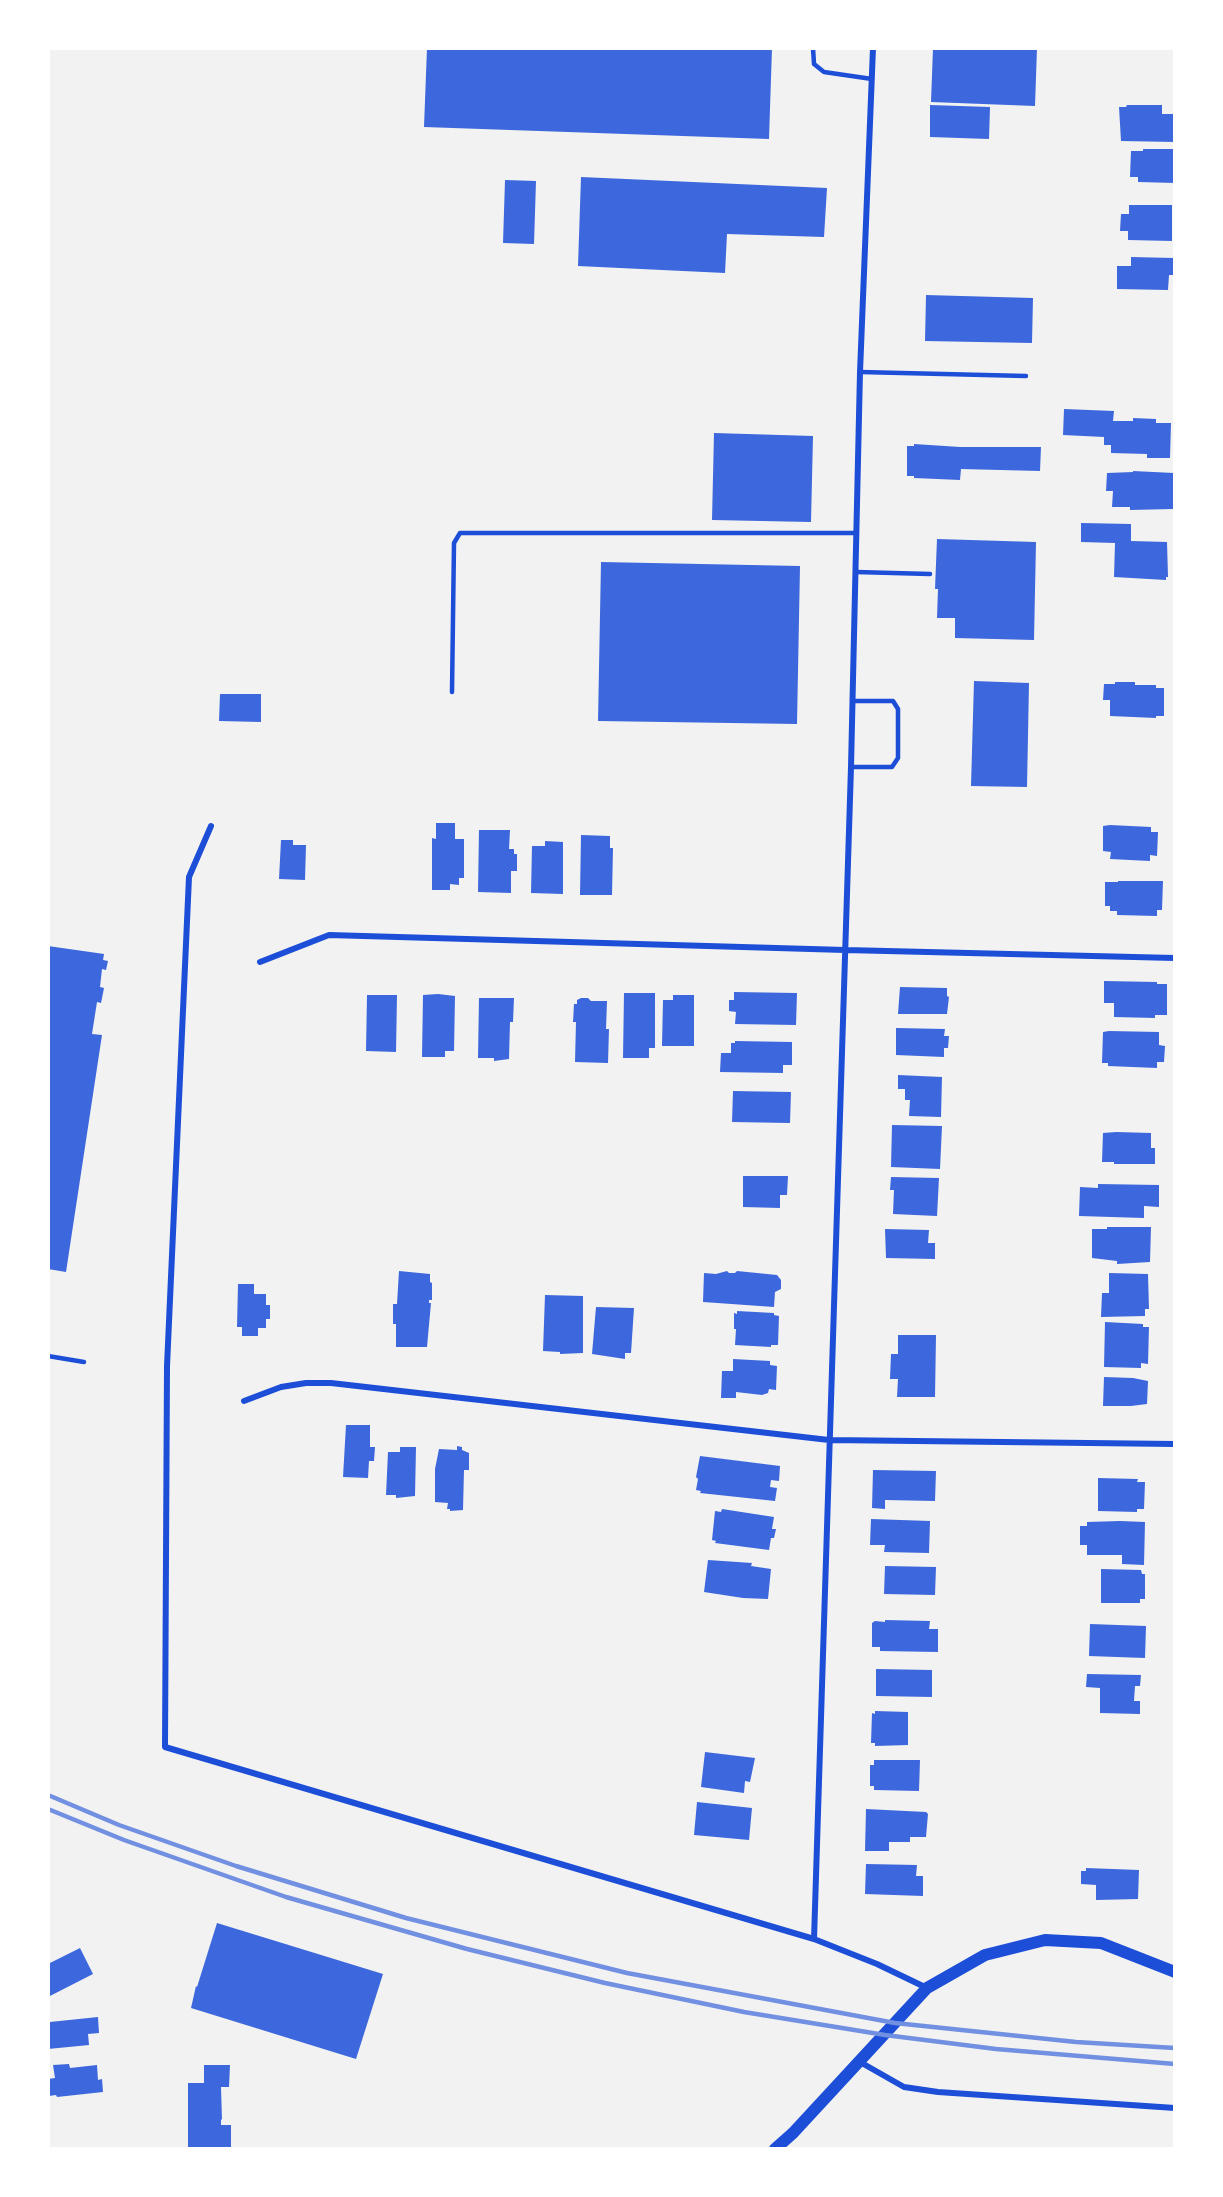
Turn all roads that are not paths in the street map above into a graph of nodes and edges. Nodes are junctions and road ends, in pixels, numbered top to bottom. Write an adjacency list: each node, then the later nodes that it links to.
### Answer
1 (813, 48): 3 (lane)
2 (873, 48): 3 (street)
3 (872, 79): 4 (street)
4 (861, 372): 5 (lane); 6 (street)
5 (1026, 376)
6 (857, 533): 7 (street); 9 (lane)
7 (856, 572): 8 (lane); 10 (street)
8 (930, 574)
9 (452, 692)
10 (853, 701): 11 (street); 11 (lane)
11 (851, 767): 13 (street)
12 (211, 826): 21 (street)
13 (845, 950): 14 (street); 15 (street); 19 (street)
14 (1175, 958)
15 (260, 962)
16 (48, 1356): 17 (lane)
17 (84, 1362)
18 (244, 1401): 19 (street)
19 (829, 1440): 20 (street); 21 (street)
20 (1175, 1444)
21 (814, 1939): 23 (street)
22 (1175, 1972): 23 (main road)
23 (927, 1988): 24 (main road)
24 (860, 2062): 25 (street); 26 (main road)
25 (1175, 2108)
26 (775, 2149)

